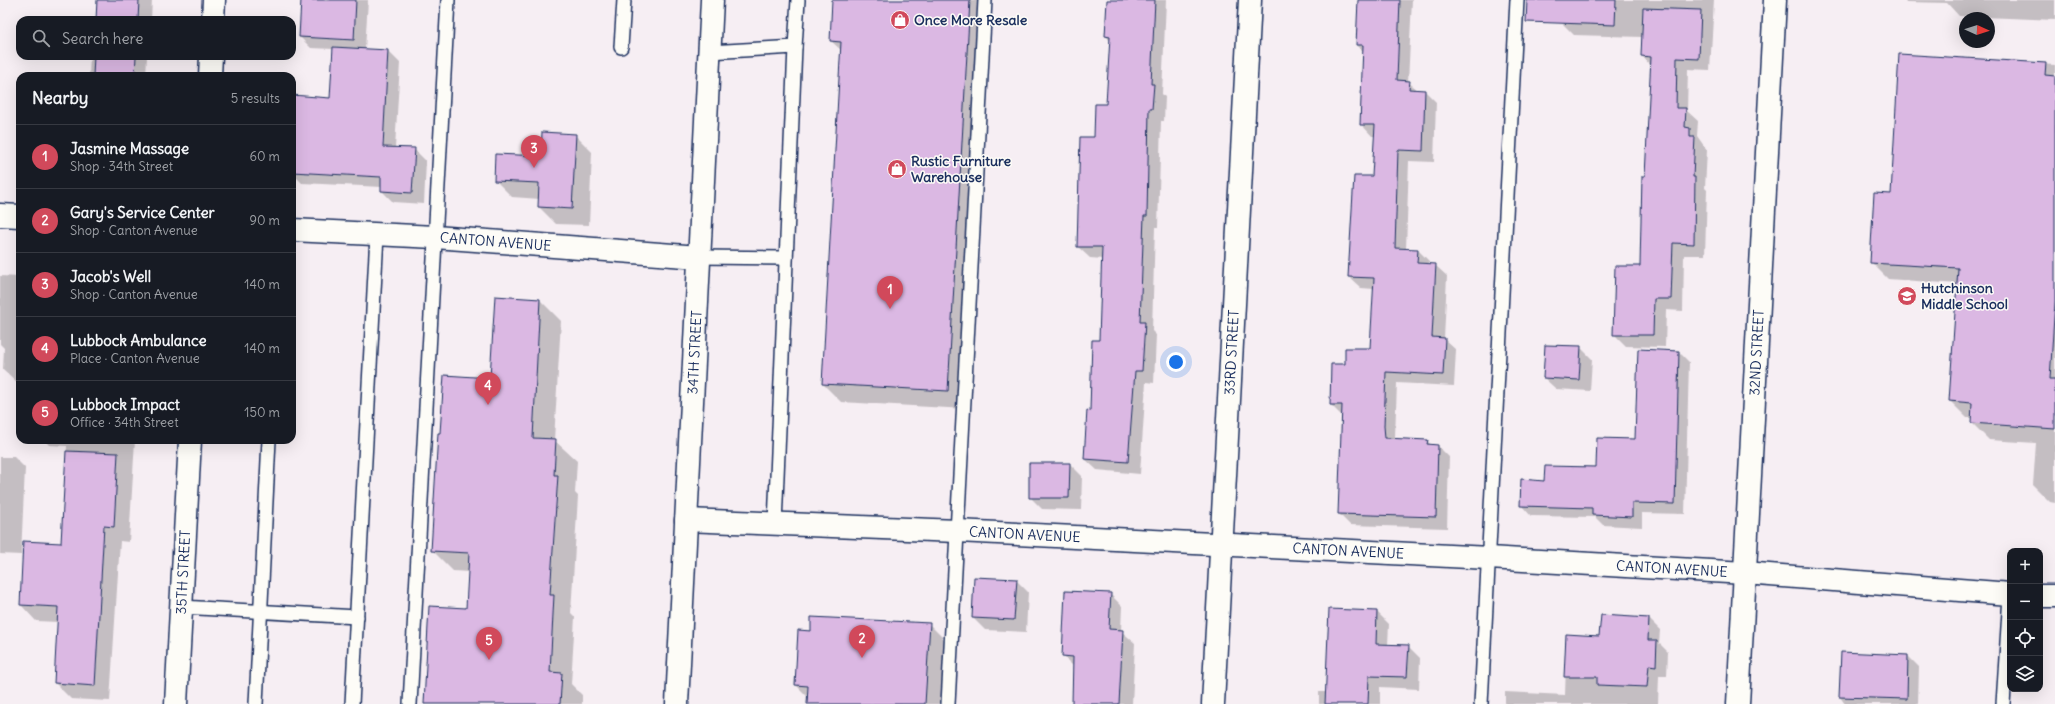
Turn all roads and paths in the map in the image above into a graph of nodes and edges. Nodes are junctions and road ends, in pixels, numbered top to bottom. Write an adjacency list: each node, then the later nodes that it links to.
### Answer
1 (214, 0): 10 (street)
2 (448, 0): 20 (lane)
3 (624, 0): 11 (lane)
4 (712, 0): 13 (street, 34TH STREET)
5 (798, 0): 12 (lane)
6 (985, 0): 27 (lane)
7 (1250, 0): 28 (street, 33RD STREET)
8 (1518, 0): 29 (lane)
9 (1775, 0): 30 (street, 32ND STREET)
10 (213, 16)
11 (621, 47)
12 (795, 47): 13 (lane); 22 (lane)
13 (709, 52): 21 (street, 34TH STREET)
14 (211, 60): 15 (street)
15 (210, 72)
16 (0, 215): 17 (street)
17 (16, 216)
18 (296, 230): 19 (street, CANTON AVENUE)
19 (377, 235): 20 (street, CANTON AVENUE); 36 (lane)
20 (435, 237): 21 (street, CANTON AVENUE); 41 (lane)
21 (699, 257): 22 (lane); 25 (street, 34TH STREET)
22 (786, 258): 26 (lane)
23 (190, 444): 34 (street, 35TH STREET)
24 (269, 444): 35 (lane)
25 (686, 520): 26 (street, CANTON AVENUE); 42 (street, 34TH STREET)
26 (775, 524): 27 (street, CANTON AVENUE)
27 (957, 531): 28 (street, CANTON AVENUE); 43 (lane)
28 (1222, 546): 29 (street, CANTON AVENUE); 44 (street, 33RD STREET)
29 (1489, 558): 30 (street, CANTON AVENUE); 45 (lane)
30 (1745, 573): 31 (street, CANTON AVENUE); 46 (street, 32ND STREET)
31 (2007, 595)
32 (2043, 596): 33 (street)
33 (2055, 596)
34 (181, 607): 35 (lane); 38 (street, 35TH STREET)
35 (261, 612): 36 (lane); 39 (lane)
36 (357, 617): 40 (lane)
37 (2008, 620): 47 (lane)
38 (176, 704)
39 (256, 704)
40 (352, 704)
41 (410, 704)
42 (677, 704)
43 (948, 704)
44 (1213, 704)
45 (1481, 704)
46 (1738, 704)
47 (2003, 704)

